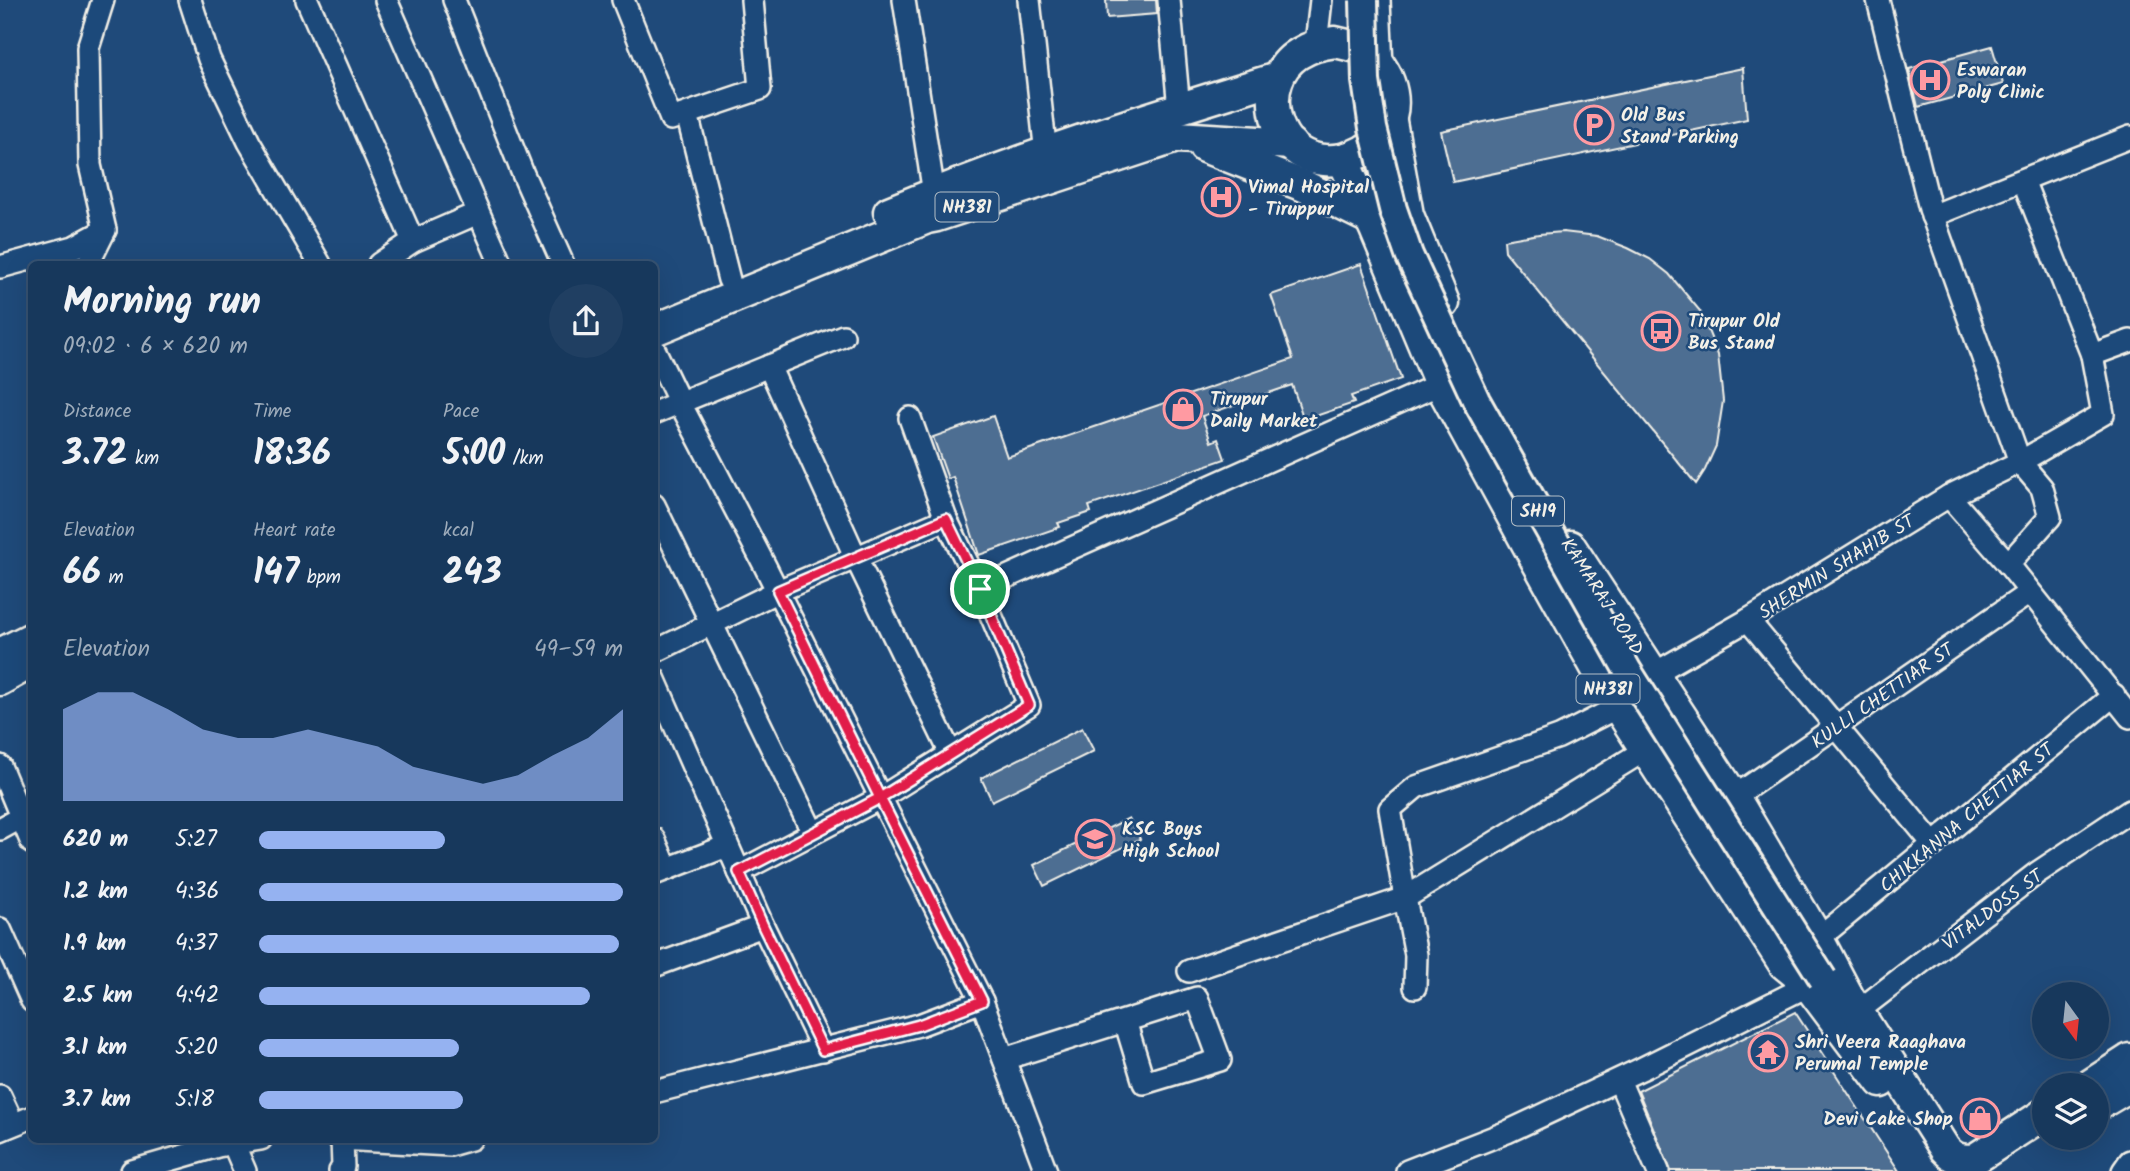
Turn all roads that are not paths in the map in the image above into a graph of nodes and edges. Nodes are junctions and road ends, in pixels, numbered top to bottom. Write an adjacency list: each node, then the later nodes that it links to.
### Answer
1 (103, 0): 32 (street)
2 (190, 0): 35 (street)
3 (307, 0): 33 (street)
4 (386, 0): 28 (street)
5 (454, 0): 38 (street)
6 (623, 0): 19 (street)
7 (752, 0): 19 (street)
8 (904, 0): 27 (street)
9 (1029, 0): 24 (street)
10 (1169, 0): 21 (street)
11 (1321, 0): 16 (street)
12 (1350, 0): 90 (main road, SH19)
13 (1364, 0): 90 (main road, SH19, bridge)
14 (1379, 0): 17 (street)
15 (1878, 0): 30 (street)
16 (1316, 44): 17 (highway); 18 (highway)
17 (1381, 67): 20 (highway, NH381)
18 (1278, 78): 21 (highway, NH381); 23 (highway)
19 (687, 114): 40 (street)
20 (1390, 116): 25 (highway); 29 (highway, KAMARAJ ROAD / NH381)
21 (1178, 122): 23 (highway, NH381); 24 (highway, NH381); 27 (highway, NH381); 31 (highway)
22 (2130, 137): 26 (street)
23 (1291, 144): 25 (highway, NH381)
24 (1046, 154): 27 (highway, NH381)
25 (1343, 160): 31 (highway, NH381)
26 (2023, 180): 30 (street); 45 (street)
27 (936, 204): 40 (highway, NH381); 42 (highway, NH381)
28 (478, 213): 33 (street); 37 (street)
29 (1408, 215): 31 (highway); 64 (highway, KAMARAJ ROAD / NH381)
30 (1932, 216): 52 (street)
31 (1371, 219): 48 (highway, NH381)
32 (105, 230): 34 (street); 39 (street)
33 (413, 241): 36 (street)
34 (90, 261)
35 (318, 261)
36 (383, 261)
37 (500, 261)
38 (562, 261)
39 (0, 267)
40 (729, 280): 41 (highway, NH381)
41 (658, 312)
42 (658, 328)
43 (844, 336): 47 (street)
44 (2130, 341): 45 (street)
45 (2092, 355): 52 (street, SHERMIN SHAHIB ST)
46 (658, 357): 49 (street)
47 (769, 366): 49 (street); 56 (street)
48 (1440, 384): 58 (street); 67 (highway, NH381)
49 (680, 403): 50 (street); 59 (street)
50 (658, 411)
51 (910, 418): 55 (street)
52 (2020, 462): 53 (street, SHERMIN SHAHIB ST); 57 (street)
53 (1949, 496): 57 (street); 61 (street, SHERMIN SHAHIB ST)
54 (658, 513): 62 (street)
55 (946, 519): 56 (street); 58 (street)
56 (856, 558): 59 (street); 71 (street)
57 (2008, 564): 60 (street)
58 (980, 589): 71 (street)
59 (778, 591): 62 (street); 74 (street)
60 (2029, 593): 66 (street); 69 (street, KULLI CHETTIAR ST)
61 (1748, 620): 64 (street, SHERMIN SHAHIB ST); 69 (street)
62 (712, 624): 63 (street); 78 (street)
63 (658, 650)
64 (1655, 673): 73 (highway, KAMARAJ ROAD / NH381)
65 (658, 687): 81 (street)
66 (2114, 695): 68 (street); 80 (street, CHIKKANNA CHETTIAR ST)
67 (1618, 707): 70 (highway, NH381); 84 (street)
68 (2130, 717)
69 (1837, 726): 73 (street, KULLI CHETTIAR ST); 80 (street)
70 (1645, 750): 84 (street); 90 (highway, NH381)
71 (951, 754): 74 (street)
72 (0, 766): 76 (street)
73 (1734, 797): 87 (highway, KAMARAJ ROAD / NH381)
74 (880, 798): 78 (street); 93 (street)
75 (2130, 810): 94 (street, VITALDOSS ST)
76 (20, 818): 77 (street); 79 (street)
77 (0, 829)
78 (813, 833): 83 (street)
79 (28, 835)
80 (1934, 845): 87 (street, CHIKKANNA CHETTIAR ST)
81 (727, 846): 82 (street); 83 (street)
82 (661, 872)
83 (739, 872): 85 (street)
84 (1405, 898): 89 (street); 91 (street)
85 (763, 926): 88 (street); 96 (street)
86 (0, 929): 92 (street)
87 (1818, 939): 94 (highway, KAMARAJ ROAD / NH381)
88 (658, 965)
89 (1189, 971)
90 (1809, 977): 100 (street); 120 (highway, NH381)
91 (1415, 987)
92 (28, 992)
93 (982, 1001): 96 (street); 97 (street)
94 (1857, 1012): 105 (highway, NH381)
95 (1125, 1021): 95 (street); 97 (street)
96 (823, 1050): 102 (street)
97 (1004, 1059): 117 (street)
98 (2130, 1059): 99 (highway)
99 (2108, 1073)
100 (1619, 1080): 118 (street); 119 (street)
101 (2130, 1086): 104 (highway)
102 (658, 1092)
103 (0, 1096): 106 (street)
104 (2109, 1098)
105 (2032, 1122)
106 (15, 1124)
107 (237, 1143): 114 (street)
108 (248, 1143): 115 (street)
109 (341, 1143): 116 (street)
110 (428, 1143): 111 (street)
111 (454, 1143)
112 (2032, 1144): 121 (highway)
113 (2130, 1161): 122 (street)
114 (132, 1171)
115 (245, 1171)
116 (340, 1171)
117 (1046, 1171)
118 (1407, 1171)
119 (1658, 1171)
120 (1949, 1171)
121 (1986, 1171)
122 (2123, 1171)

